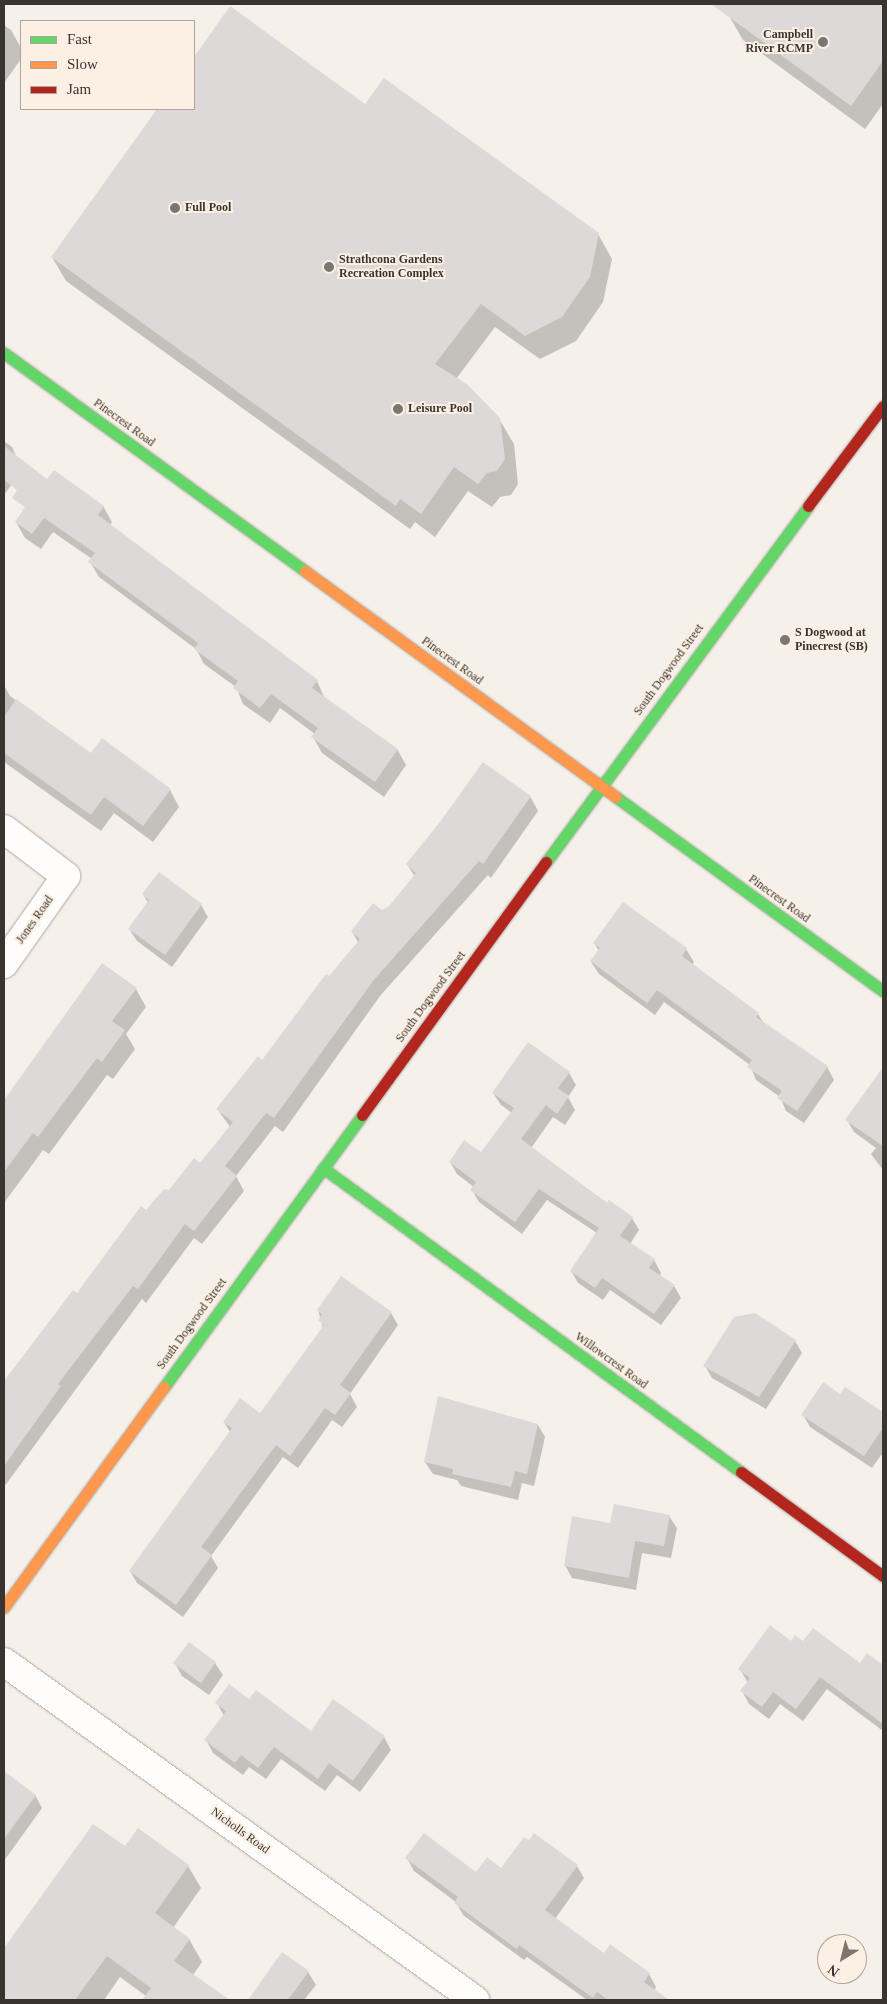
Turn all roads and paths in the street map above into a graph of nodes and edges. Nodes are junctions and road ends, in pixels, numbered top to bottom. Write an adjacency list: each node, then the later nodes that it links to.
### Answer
1 (4, 353): 3 (street, Pinecrest Road)
2 (883, 406): 3 (street, South Dogwood Street)
3 (601, 786): 6 (street, Pinecrest Road); 7 (street, South Dogwood Street)
4 (4, 829): 5 (street, Jones Road)
5 (4, 964)
6 (883, 991)
7 (323, 1168): 8 (street, Willowcrest Road); 9 (street, South Dogwood Street)
8 (883, 1576)
9 (4, 1607)
10 (4, 1662): 11 (street, Nicholls Road)
11 (475, 2000)

